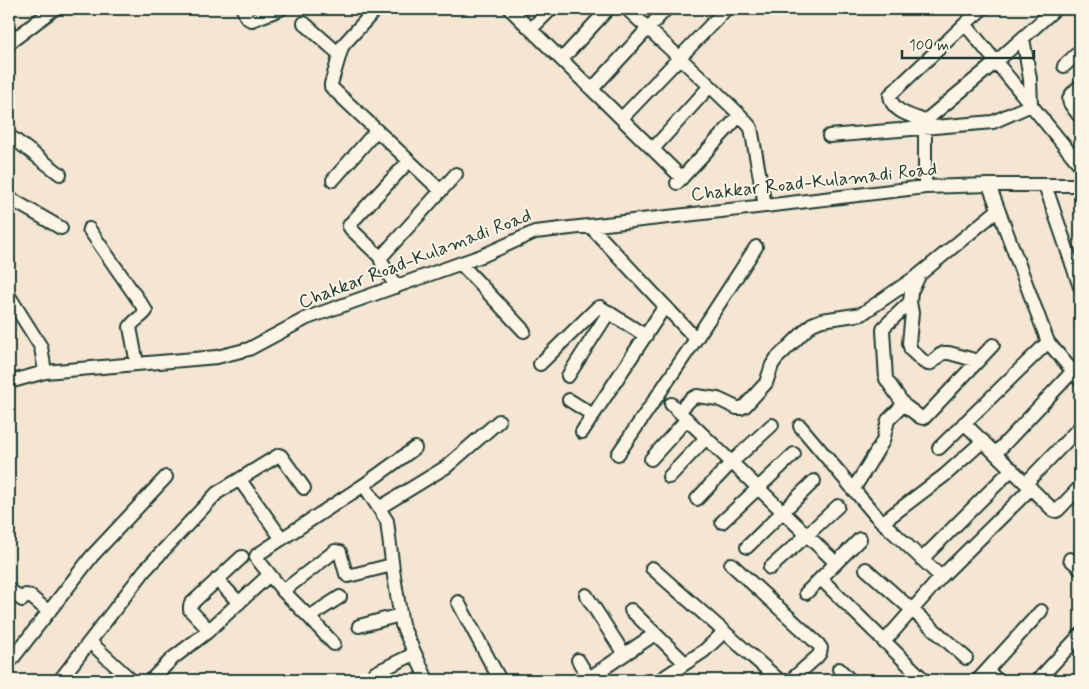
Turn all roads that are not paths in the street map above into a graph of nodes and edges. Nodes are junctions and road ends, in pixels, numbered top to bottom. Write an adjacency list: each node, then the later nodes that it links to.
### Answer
1 (54, 9): 18 (street)
2 (243, 9): 3 (street)
3 (281, 9)
4 (376, 9): 20 (street)
5 (510, 9): 16 (street)
6 (551, 9): 16 (street)
7 (608, 9): 22 (street)
8 (627, 9): 15 (street)
9 (666, 9): 15 (street)
10 (726, 9): 21 (street)
11 (982, 9): 14 (street)
12 (1055, 9): 17 (street)
13 (304, 23): 20 (street)
14 (965, 24): 23 (street); 32 (street)
15 (648, 28): 21 (street); 27 (street)
16 (531, 29): 22 (street)
17 (1023, 38): 23 (street); 28 (street)
18 (9, 44)
19 (1080, 51): 24 (street)
20 (339, 54): 33 (street)
21 (680, 58): 25 (street); 31 (street)
22 (562, 59): 27 (street)
23 (996, 62): 28 (street); 32 (street)
24 (1064, 66)
25 (710, 86): 29 (street); 36 (street)
26 (1080, 86): 30 (street)
27 (592, 89): 31 (street)
28 (1031, 105): 32 (street); 38 (street)
29 (740, 116): 36 (street); 48 (street)
30 (1080, 117)
31 (622, 118): 36 (street)
32 (925, 124): 34 (street); 45 (street)
33 (376, 131): 37 (street); 41 (street)
34 (829, 136)
35 (9, 138): 39 (street)
36 (654, 149)
37 (409, 161): 46 (street); 54 (street)
38 (1080, 165)
39 (60, 174)
40 (456, 174): 46 (street)
41 (333, 180)
42 (989, 185): 43 (street, Chakkar Road-Kulamadi Road); 45 (street, Chakkar Road-Kulamadi Road); 49 (street)
43 (1045, 185): 44 (street, Chakkar Road-Kulamadi Road); 58 (street)
44 (1080, 185)
45 (926, 187): 48 (street, Chakkar Road-Kulamadi Road)
46 (441, 190): 54 (street)
47 (9, 198): 51 (street)
48 (765, 206): 50 (street, Chakkar Road-Kulamadi Road)
49 (998, 210): 56 (street); 66 (street)
50 (590, 226): 55 (street, Chakkar Road-Kulamadi Road); 61 (street)
51 (61, 228)
52 (89, 229): 69 (street)
53 (756, 247): 65 (street)
54 (381, 258): 57 (street)
55 (461, 264): 57 (street, Chakkar Road-Kulamadi Road); 63 (street)
56 (920, 274): 60 (street); 77 (street)
57 (396, 287): 69 (street, Chakkar Road-Kulamadi Road)
58 (1080, 287)
59 (9, 296): 71 (street)
60 (910, 302): 68 (street); 76 (street)
61 (665, 306): 64 (street); 65 (street)
62 (609, 312): 64 (street); 70 (street); 72 (street)
63 (524, 331)
64 (646, 336): 78 (street)
65 (696, 339): 90 (street)
66 (1048, 342): 73 (street); 80 (street)
67 (993, 345): 68 (street)
68 (978, 361): 76 (street)
69 (136, 364): 71 (street, Chakkar Road-Kulamadi Road)
70 (540, 364)
71 (45, 372): 74 (street, Chakkar Road-Kulamadi Road)
72 (568, 376)
73 (1076, 376): 89 (street)
74 (9, 382)
75 (569, 400): 78 (street)
76 (904, 405): 104 (street)
77 (679, 411): 85 (street); 92 (street)
78 (593, 415): 84 (street)
79 (499, 421): 107 (street)
80 (964, 423): 86 (street); 88 (street)
81 (772, 425): 93 (street)
82 (800, 426): 104 (street)
83 (1080, 427): 100 (street)
84 (582, 432)
85 (706, 438): 93 (street); 96 (street)
86 (983, 441): 89 (street); 110 (street)
87 (415, 448): 99 (street)
88 (939, 448)
89 (996, 453): 94 (street)
90 (618, 454)
91 (794, 454): 103 (street)
92 (651, 459)
93 (732, 462): 103 (street); 105 (street)
94 (1012, 469): 100 (street); 117 (street)
95 (166, 477): 139 (street)
96 (669, 477)
97 (240, 480): 102 (street); 112 (street); 147 (street)
98 (814, 481): 108 (street)
99 (364, 485): 107 (street); 112 (street)
100 (1028, 485): 101 (street); 125 (street)
101 (1080, 487)
102 (304, 488)
103 (758, 488): 108 (street); 109 (street)
104 (854, 490): 110 (street)
105 (697, 499)
106 (838, 506): 111 (street)
107 (379, 508): 120 (street)
108 (783, 512): 111 (street); 114 (street)
109 (722, 522)
110 (883, 522): 117 (street)
111 (807, 535): 118 (street); 122 (street)
112 (282, 539): 126 (street)
113 (860, 539): 118 (street)
114 (746, 547)
115 (242, 558): 127 (street)
116 (1070, 559): 123 (street)
117 (922, 560): 125 (street)
118 (836, 563): 128 (street)
119 (731, 564): 167 (street)
120 (392, 565): 129 (street); 140 (street)
121 (652, 568): 144 (street)
122 (770, 568)
123 (1080, 568)
124 (866, 569): 137 (street)
125 (941, 577): 137 (street)
126 (266, 578): 129 (street); 135 (street)
127 (217, 579): 135 (street); 143 (street)
128 (821, 579): 131 (street); 148 (street)
129 (283, 591): 141 (street)
130 (10, 593): 139 (street)
131 (806, 593)
132 (586, 595): 151 (street)
133 (340, 597): 141 (street)
134 (458, 602): 164 (street)
135 (239, 603): 143 (street)
136 (631, 610): 145 (street)
137 (912, 610): 148 (street); 152 (street)
138 (1041, 611): 157 (street)
139 (49, 612): 154 (street)
140 (400, 615): 142 (street); 150 (street)
141 (309, 617): 149 (street)
142 (359, 626)
143 (209, 630): 161 (street)
144 (724, 632): 155 (street); 166 (street)
145 (655, 634): 151 (street); 155 (street)
146 (1080, 635): 172 (street)
147 (90, 642): 159 (street); 160 (street)
148 (884, 642): 169 (street)
149 (334, 644)
150 (414, 654): 162 (street); 163 (street)
151 (624, 654): 158 (street)
152 (966, 658)
153 (578, 660): 158 (street)
154 (9, 663)
155 (685, 663): 165 (street)
156 (840, 669): 168 (street)
157 (987, 670): 170 (street); 171 (street)
158 (590, 679)
159 (60, 680)
160 (132, 680)
161 (151, 680)
162 (375, 680)
163 (427, 680)
164 (500, 680)
165 (660, 680)
166 (778, 680)
167 (791, 680)
168 (850, 680)
169 (924, 680)
170 (978, 680)
171 (997, 680)
172 (1038, 680)

